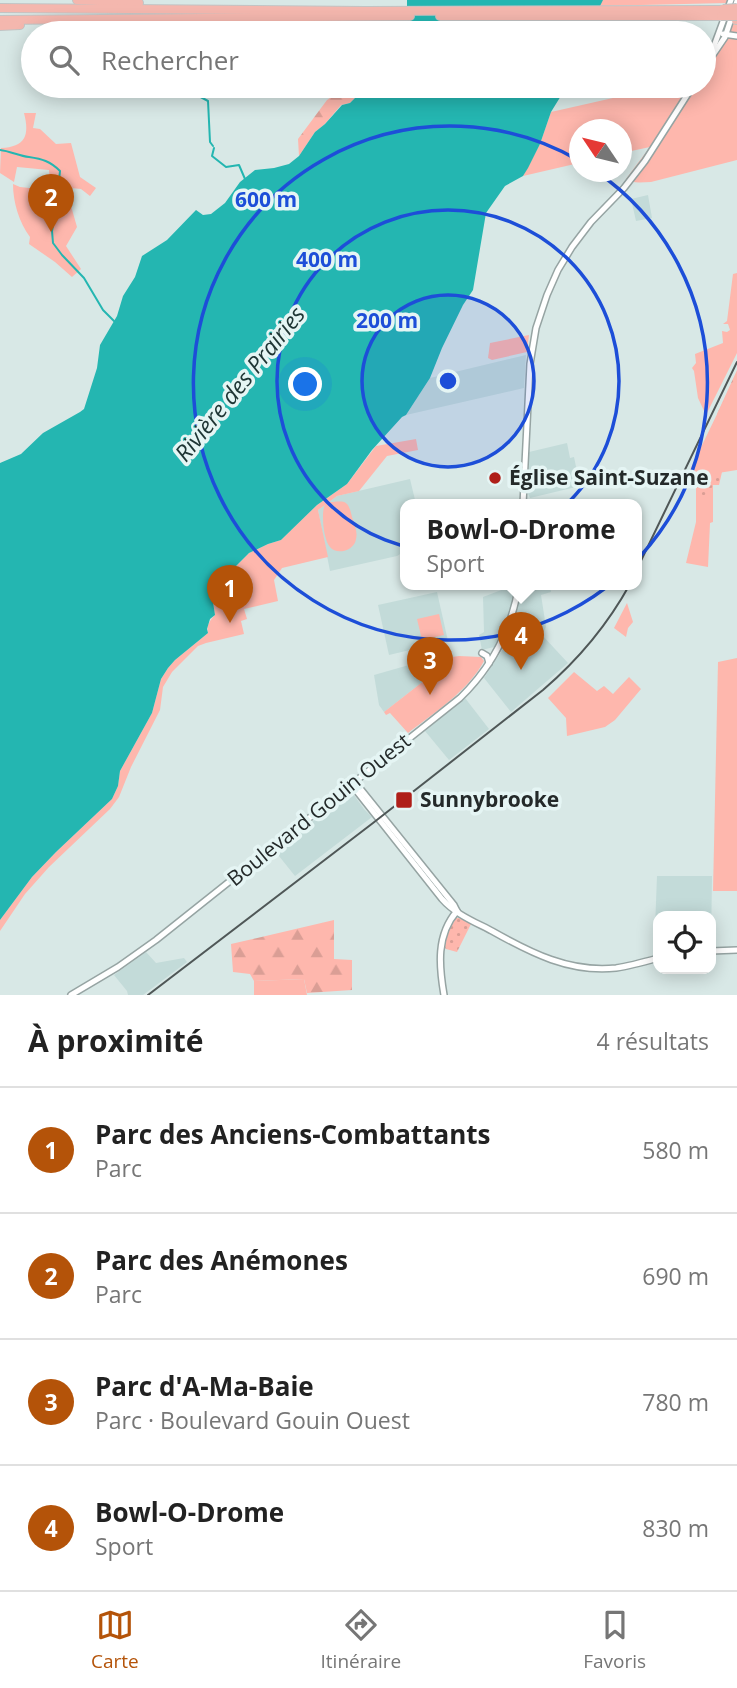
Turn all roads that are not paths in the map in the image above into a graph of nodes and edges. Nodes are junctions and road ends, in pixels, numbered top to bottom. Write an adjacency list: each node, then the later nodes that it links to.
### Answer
1 (77, 0): 5 (highway)
2 (731, 0): 16 (main road)
3 (737, 1): 16 (main road)
4 (0, 8): 5 (highway)
5 (219, 9): 7 (highway)
6 (737, 9): 9 (highway, bridge)
7 (385, 13): 8 (highway); 12 (highway)
8 (608, 13): 9 (highway); 9 (highway)
9 (722, 13): 10 (highway, bridge)
10 (737, 19)
11 (0, 20): 12 (highway)
12 (61, 20): 13 (highway)
13 (51, 21)
14 (21, 24): 15 (highway)
15 (0, 26)
16 (723, 34): 17 (main road); 18 (main road)
17 (737, 36)
18 (716, 47)
19 (685, 98): 20 (main road)
20 (523, 499)
21 (518, 590): 23 (main road, Boulevard Gouin Ouest)
22 (482, 653): 23 (main road)
23 (489, 663): 24 (main road, Boulevard Gouin Ouest)
24 (353, 783): 25 (main road); 29 (main road, Boulevard Gouin Ouest)
25 (457, 911): 28 (main road); 30 (main road)
26 (736, 949): 27 (main road)
27 (716, 951)
28 (653, 959)
29 (71, 995)
30 (444, 995)

